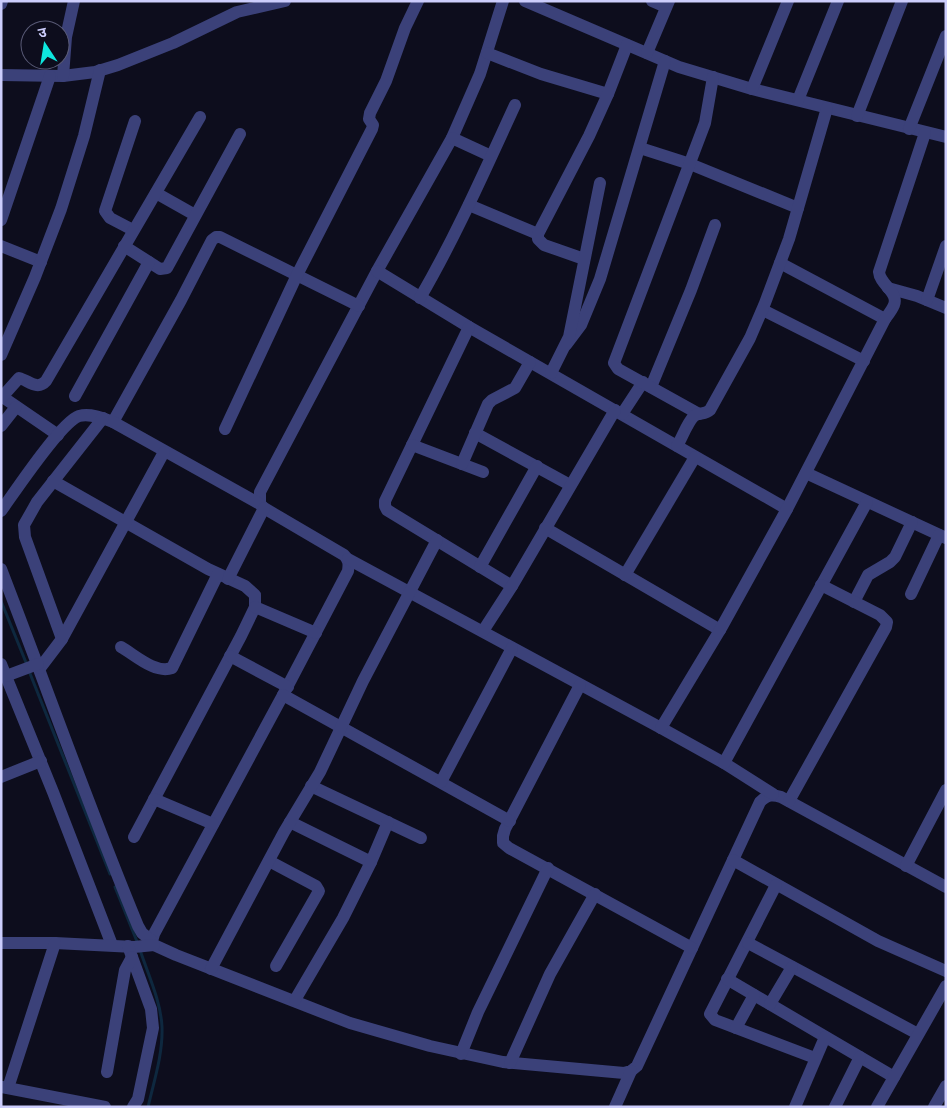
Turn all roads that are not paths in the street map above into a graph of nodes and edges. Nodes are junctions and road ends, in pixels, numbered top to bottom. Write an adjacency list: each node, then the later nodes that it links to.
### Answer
1 (74, 1): 20 (street)
2 (418, 1): 55 (street)
3 (503, 1): 14 (street)
4 (525, 1): 13 (street)
5 (652, 1): 11 (street)
6 (788, 1): 22 (street)
7 (838, 1): 24 (street)
8 (902, 1): 27 (street)
9 (282, 2): 10 (street)
10 (250, 4): 17 (street)
11 (668, 4): 15 (street)
12 (946, 36): 30 (street)
13 (627, 45): 15 (street); 23 (street)
14 (487, 53): 23 (street); 34 (street)
15 (647, 53): 16 (street)
16 (665, 61): 21 (street); 35 (street)
17 (100, 70): 20 (street); 51 (street)
18 (1, 75): 19 (street)
19 (50, 76): 20 (street); 43 (street)
20 (64, 76)
21 (713, 77): 22 (street); 37 (street)
22 (752, 89): 24 (street)
23 (608, 94): 46 (street)
24 (798, 100): 26 (street)
25 (515, 105): 36 (street)
26 (827, 108): 27 (street); 41 (street)
27 (857, 116): 30 (street)
28 (200, 117): 39 (street)
29 (135, 121): 45 (street)
30 (909, 129): 31 (street)
31 (925, 133): 33 (street); 56 (street)
32 (240, 134): 42 (street)
33 (946, 137)
34 (452, 138): 36 (street); 54 (street)
35 (640, 148): 37 (street); 64 (street)
36 (491, 156): 40 (street)
37 (690, 164): 41 (street); 69 (street)
38 (600, 182): 50 (street)
39 (156, 193): 42 (street); 45 (street)
40 (469, 205): 46 (street); 57 (street)
41 (798, 208): 53 (street)
42 (196, 215): 52 (street)
43 (1, 220)
44 (715, 225): 69 (street)
45 (133, 230): 48 (street)
46 (538, 234): 50 (street)
47 (1, 246): 51 (street)
48 (124, 246): 52 (street); 71 (street)
49 (946, 246): 58 (street)
50 (584, 259): 64 (street)
51 (41, 262): 65 (street)
52 (149, 262): 70 (street)
53 (780, 263): 61 (street); 62 (street)
54 (377, 272): 57 (street); 59 (street)
55 (297, 275): 59 (street); 75 (street); 77 (street)
56 (888, 288): 58 (street); 62 (street)
57 (420, 298): 63 (street)
58 (927, 300): 60 (street)
59 (359, 306): 91 (street)
60 (946, 308)
61 (763, 310): 66 (street); 74 (street)
62 (885, 319): 66 (street)
63 (469, 328): 67 (street); 80 (street)
64 (566, 346): 68 (street)
65 (1, 355)
66 (864, 361): 87 (street)
67 (530, 362): 68 (street); 78 (street)
68 (551, 373): 73 (street)
69 (647, 384): 73 (street); 74 (street)
70 (75, 396)
71 (2, 397): 72 (street)
72 (16, 407): 76 (street); 79 (street)
73 (618, 412): 81 (street); 89 (street)
74 (699, 414): 81 (street)
75 (108, 420): 79 (street); 82 (street); 88 (street)
76 (1, 426)
77 (225, 429)
78 (475, 434): 84 (street); 85 (street)
79 (58, 435): 93 (street)
80 (412, 445): 84 (street); 98 (street)
81 (677, 446): 83 (street)
82 (164, 452): 91 (street); 94 (street)
83 (695, 457): 92 (street); 102 (street)
84 (462, 464): 86 (street)
85 (537, 466): 89 (street); 100 (street)
86 (483, 472)
87 (806, 473): 90 (street); 92 (street)
88 (53, 481): 94 (street); 113 (street)
89 (570, 485): 96 (street)
90 (867, 502): 95 (street); 104 (street)
91 (262, 506): 99 (street); 103 (street)
92 (787, 509): 110 (street)
93 (1, 511)
94 (126, 522): 103 (street); 113 (street)
95 (912, 522): 97 (street); 108 (street)
96 (545, 528): 102 (street); 105 (street)
97 (942, 536): 107 (street)
98 (437, 540): 100 (street); 106 (street)
99 (348, 559): 106 (street); 112 (street)
100 (480, 567): 105 (street)
101 (1, 569): 117 (street)
102 (625, 575): 110 (street)
103 (223, 576): 109 (street); 114 (street)
104 (821, 585): 108 (street); 124 (street)
105 (512, 586): 111 (street)
106 (408, 593): 111 (street); 121 (street)
107 (911, 594)
108 (854, 602): 131 (street)
109 (255, 607): 112 (street); 116 (street)
110 (720, 630): 122 (street)
111 (483, 632): 115 (street)
112 (316, 633): 120 (street)
113 (62, 639): 117 (street)
114 (121, 647)
115 (512, 648): 119 (street); 126 (street)
116 (230, 656): 120 (street); 130 (street)
117 (33, 667): 118 (street); 150 (street)
118 (4, 670): 123 (street)
119 (580, 685): 122 (street); 132 (street)
120 (285, 691): 121 (street); 135 (street)
121 (342, 727): 126 (street); 127 (street)
122 (661, 728): 124 (street)
123 (41, 761): 125 (street); 149 (street)
124 (724, 763): 129 (street)
125 (1, 777)
126 (441, 782): 132 (street)
127 (312, 786): 133 (street); 134 (street)
128 (946, 790): 141 (street)
129 (773, 794): 131 (street); 138 (street)
130 (154, 799): 135 (street); 136 (street)
131 (789, 801): 141 (street)
132 (510, 821): 142 (street)
133 (290, 822): 139 (street); 140 (street)
134 (388, 822): 137 (street); 140 (street)
135 (213, 824): 150 (street)
136 (134, 837)
137 (422, 838)
138 (733, 860): 143 (street); 151 (street)
139 (269, 861): 152 (street); 154 (street)
140 (371, 862): 159 (street)
141 (906, 866): 144 (street)
142 (548, 868): 145 (street); 164 (street)
143 (776, 885): 148 (street); 155 (street)
144 (946, 887)
145 (594, 894): 151 (street); 167 (street)
146 (1, 943): 147 (street)
147 (55, 943): 149 (street); 172 (street)
148 (748, 943): 153 (street); 156 (street)
149 (112, 945): 150 (street)
150 (141, 947): 154 (street); 169 (street); 174 (street)
151 (692, 948): 168 (street)
152 (276, 966)
153 (792, 967): 160 (street); 162 (street)
154 (211, 969): 159 (street)
155 (946, 971)
156 (727, 979): 158 (street); 161 (street)
157 (946, 986): 162 (street)
158 (754, 995): 160 (street); 161 (street)
159 (295, 1000): 164 (street)
160 (770, 1004): 163 (street)
161 (736, 1028): 166 (street)
162 (918, 1034): 170 (street)
163 (825, 1036): 165 (street); 166 (street)
164 (461, 1054): 167 (street)
165 (860, 1057): 170 (street); 177 (street)
166 (815, 1058): 176 (street)
167 (510, 1063): 168 (street)
168 (631, 1070): 175 (street)
169 (106, 1072)
170 (894, 1076): 178 (street)
171 (946, 1086): 179 (street)
172 (5, 1087): 173 (street)
173 (105, 1107)
174 (133, 1107)
175 (615, 1107)
176 (794, 1107)
177 (835, 1107)
178 (877, 1107)
179 (934, 1107)

